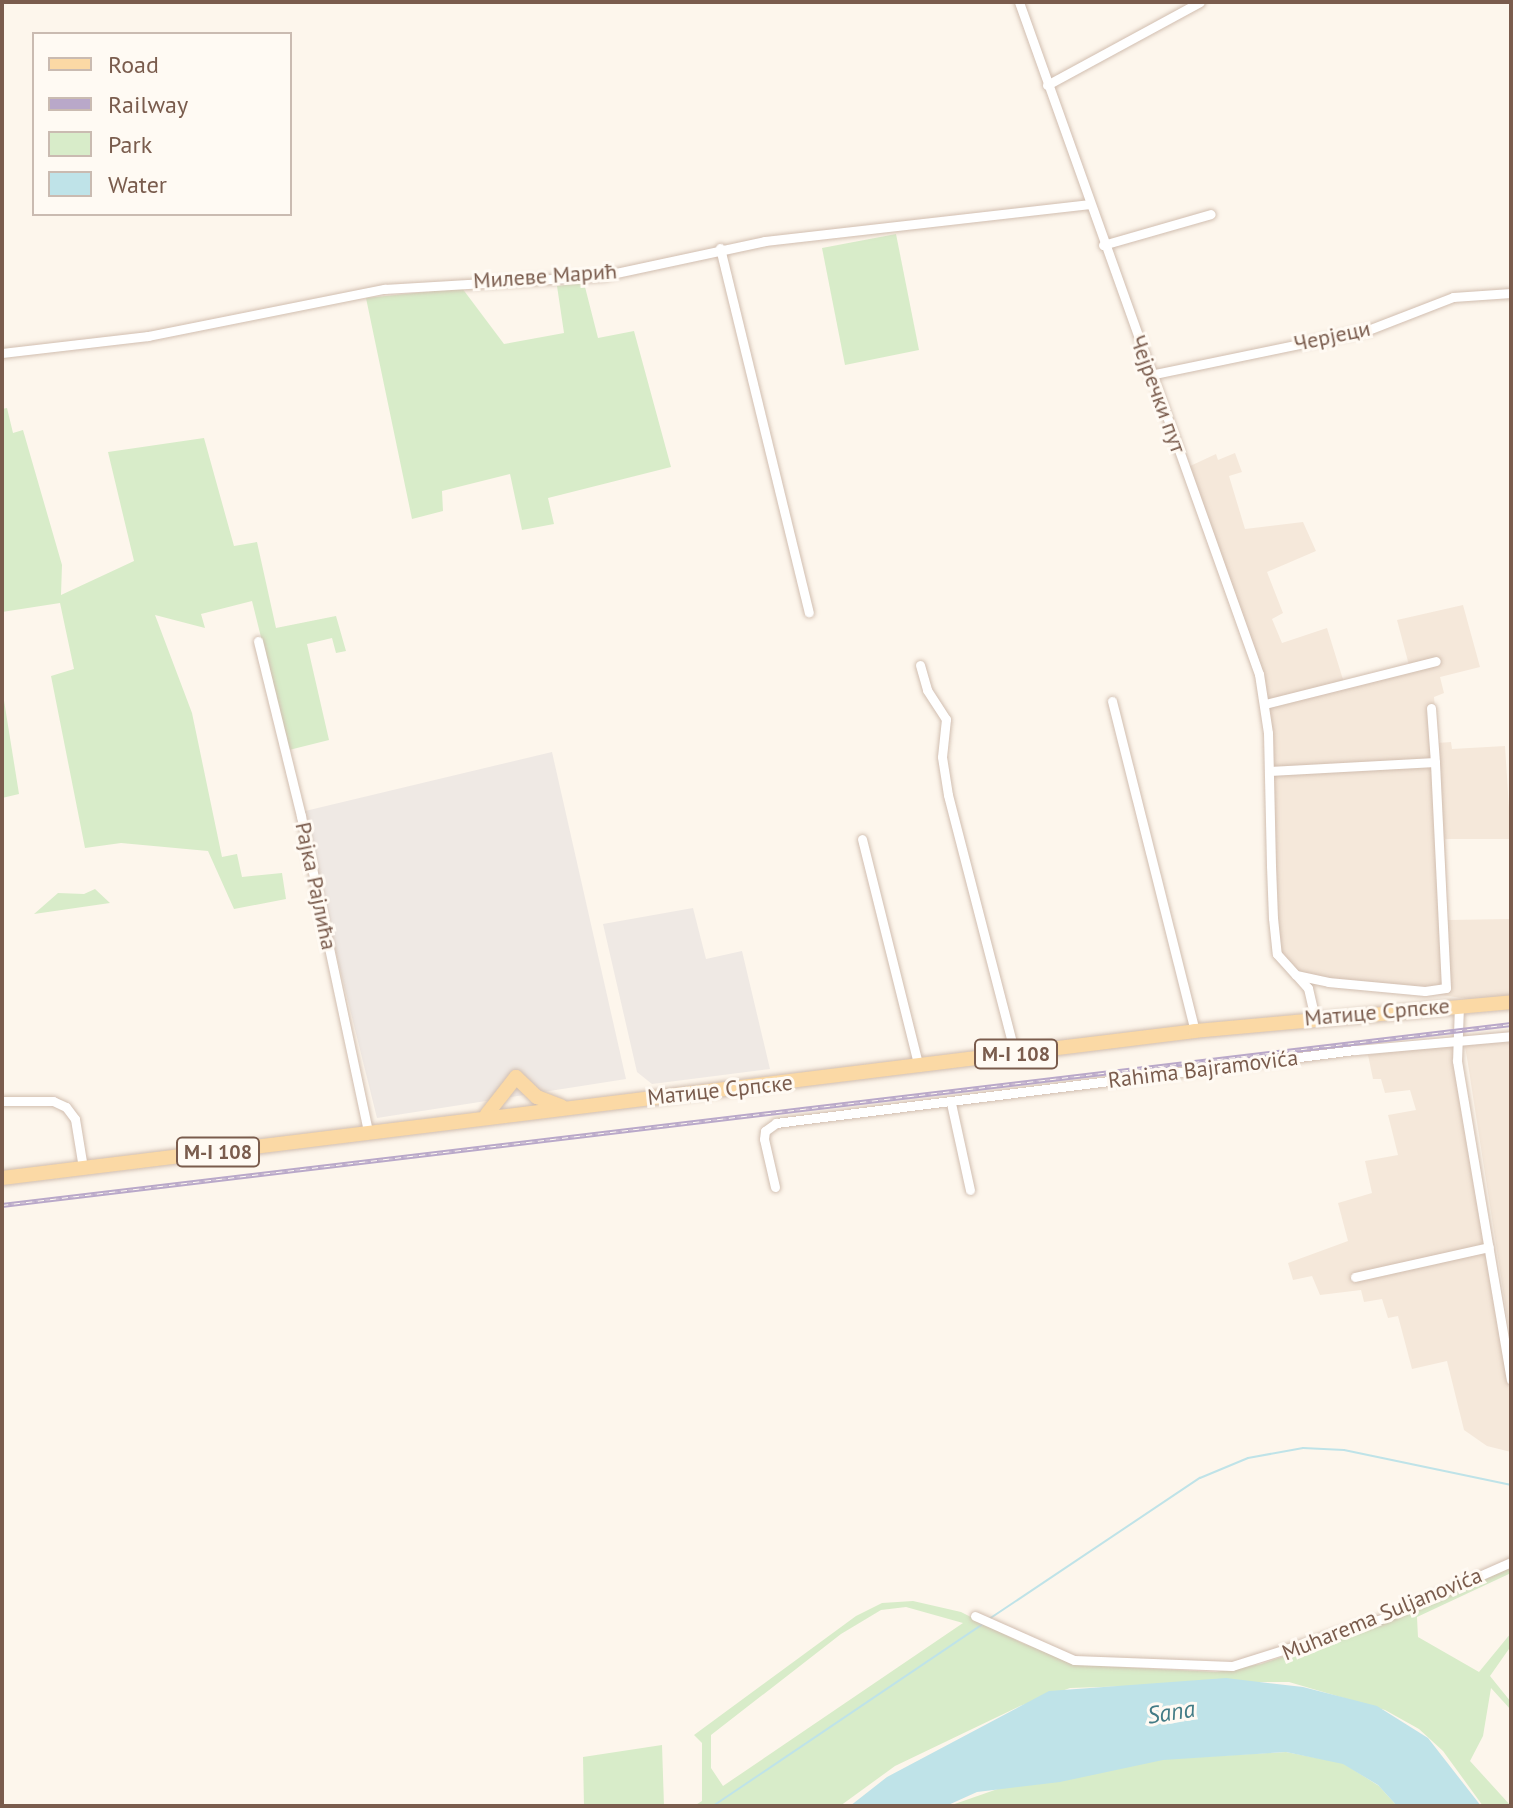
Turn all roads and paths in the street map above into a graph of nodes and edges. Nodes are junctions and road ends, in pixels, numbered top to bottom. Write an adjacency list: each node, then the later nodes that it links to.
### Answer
1 (1019, 2): 3 (street, Чејречки пут)
2 (1200, 2): 3 (street)
3 (1047, 85): 4 (street, Чејречки пут)
4 (1088, 204): 6 (street, Чејречки пут); 7 (street, Милеве Мaрић)
5 (1211, 214): 6 (street)
6 (1103, 245): 10 (street, Чејречки пут)
7 (720, 248): 9 (street, Милеве Мaрић); 11 (street)
8 (1511, 293): 10 (street, Черјеци)
9 (2, 353)
10 (1150, 375): 16 (street, Чејречки пут)
11 (809, 612)
12 (258, 641): 34 (street, Рајка Рајлића)
13 (1436, 661): 16 (street)
14 (920, 665): 28 (street)
15 (1112, 701): 25 (street)
16 (1265, 704): 19 (street, Чејречки пут)
17 (1431, 708): 18 (street)
18 (1435, 762): 19 (street); 21 (street)
19 (1269, 771): 21 (street, Чејречки пут)
20 (862, 839): 29 (street)
21 (1296, 975): 24 (street, Чејречки пут)
22 (1511, 1002): 23 (main road, Матице Српске / M-I 108)
23 (1459, 1005): 24 (main road, Матице Српске / M-I 108); 27 (street)
24 (1315, 1018): 25 (main road, Матице Српске / M-I 108)
25 (1195, 1031): 28 (main road, Матице Српске / M-I 108)
26 (1511, 1036): 27 (street, Rahima Bajramovića)
27 (1456, 1040): 31 (street, Rahima Bajramovića); 39 (street)
28 (1015, 1054): 29 (main road, Матице Српске / M-I 108)
29 (919, 1067): 32 (main road, Матице Српске / M-I 108)
30 (2, 1101): 35 (street)
31 (951, 1103): 37 (street, Rahima Bajramovića); 38 (street)
32 (563, 1107): 33 (main road, Матице Српске / M-I 108); 33 (main road)
33 (483, 1117): 34 (main road, M-I 108)
34 (368, 1131): 35 (main road, M-I 108)
35 (83, 1168): 36 (main road, M-I 108)
36 (2, 1178)
37 (775, 1187)
38 (970, 1190)
39 (1489, 1247): 40 (street); 41 (street)
40 (1355, 1277)
41 (1511, 1379)
42 (1511, 1562): 43 (street, Muharema Suljanovića)
43 (975, 1616)

